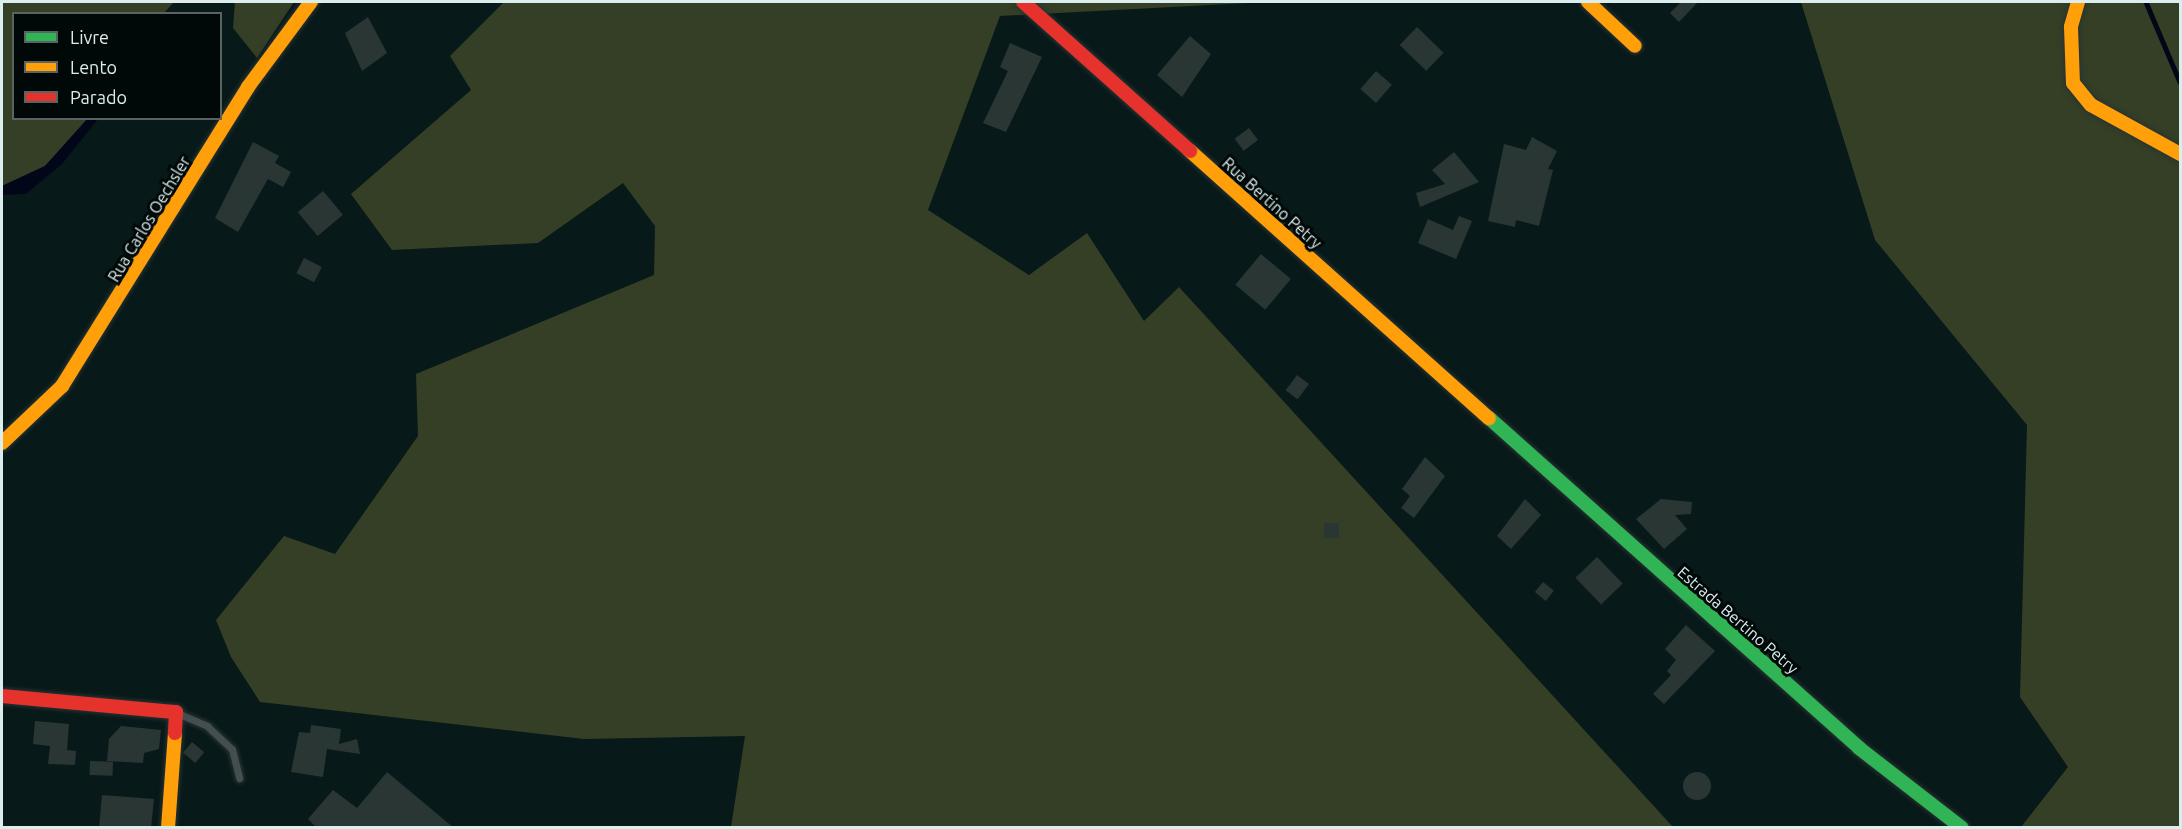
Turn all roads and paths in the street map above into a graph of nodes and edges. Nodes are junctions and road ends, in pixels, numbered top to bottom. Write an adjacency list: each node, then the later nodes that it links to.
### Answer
1 (311, 2): 8 (street, Rua Carlos Oechsler)
2 (1023, 2): 7 (street, Rua Bertino Petry)
3 (1588, 2): 5 (street)
4 (2078, 2): 6 (street)
5 (1635, 46)
6 (2181, 154)
7 (1499, 430): 13 (street, Estrada Bertino Petry)
8 (2, 443)
9 (2, 696): 10 (street)
10 (176, 712): 11 (lane); 12 (street)
11 (239, 778)
12 (168, 828)
13 (1962, 828)

